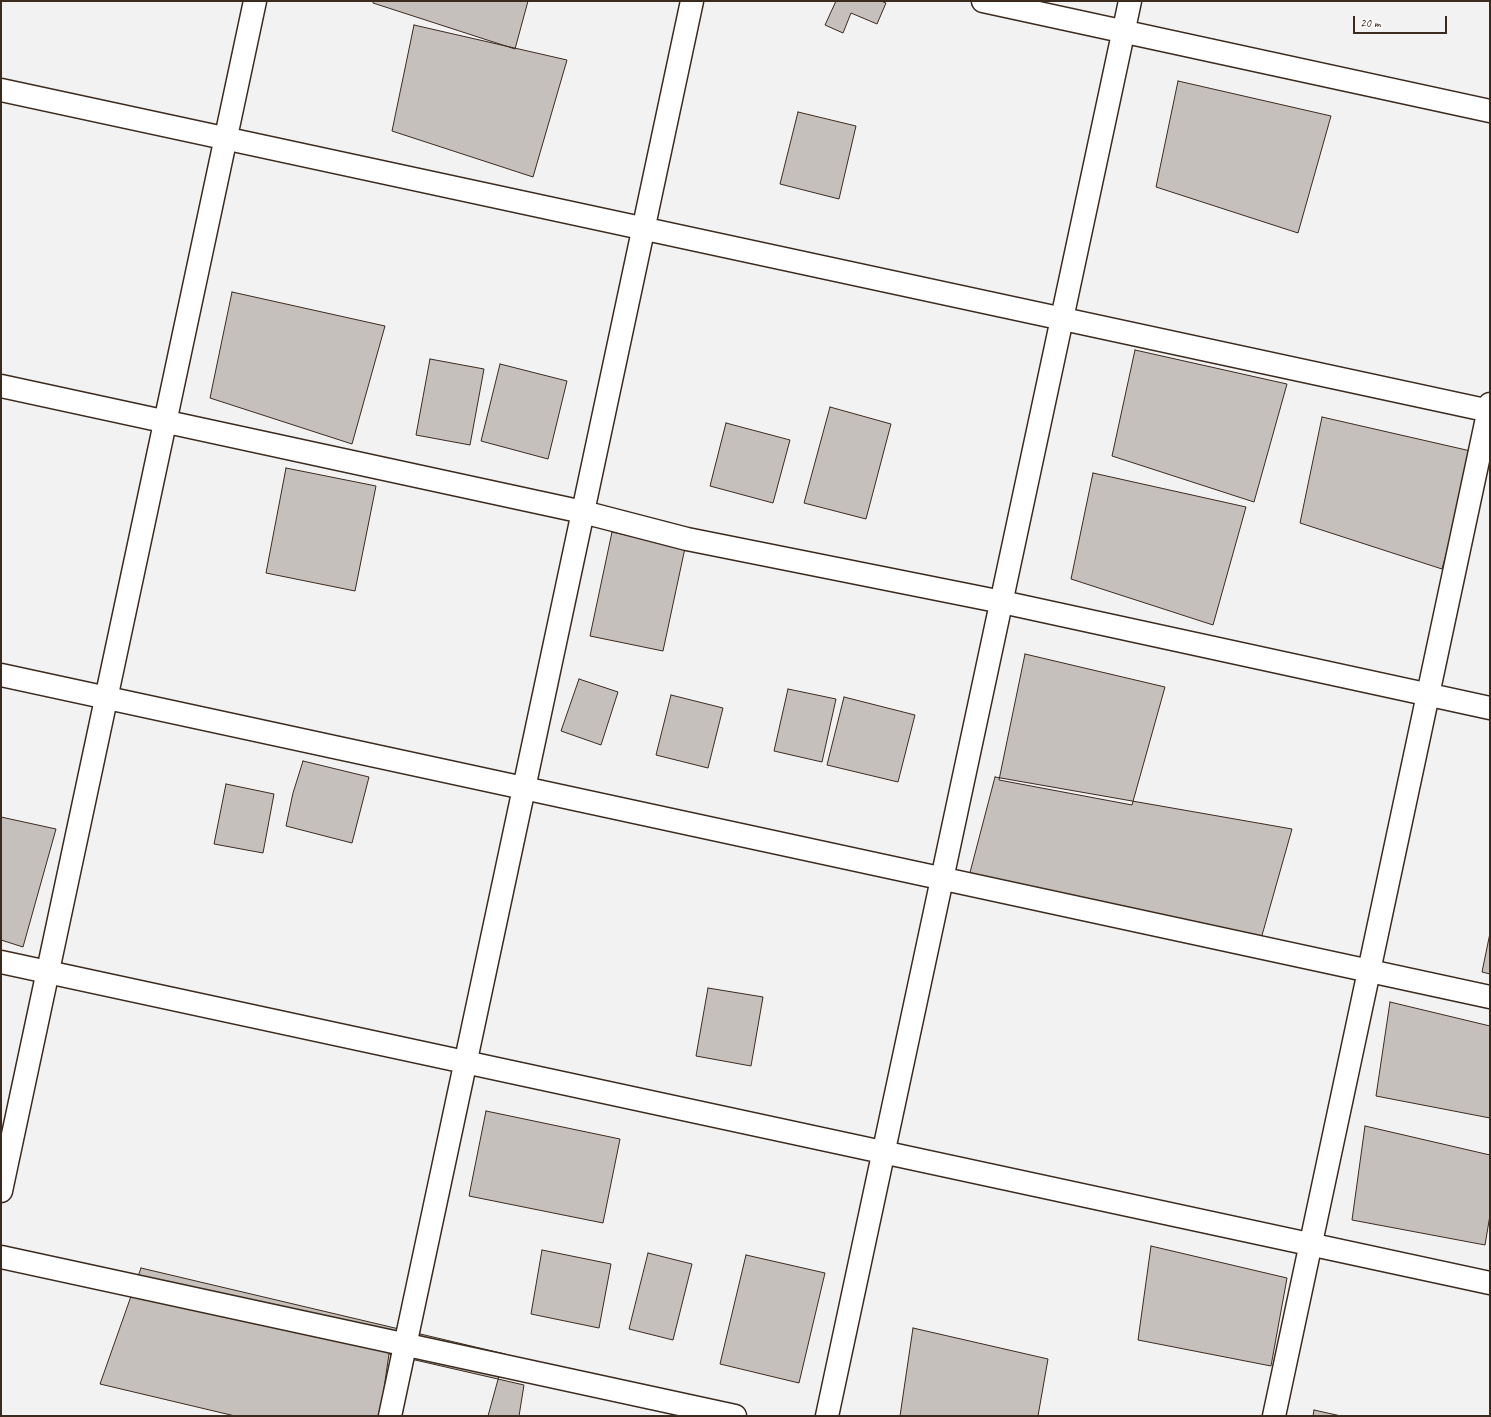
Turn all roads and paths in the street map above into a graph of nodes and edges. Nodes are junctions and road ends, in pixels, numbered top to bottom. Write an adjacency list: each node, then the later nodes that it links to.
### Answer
1 (255, 1): 8 (street)
2 (692, 1): 9 (street)
3 (983, 1): 5 (street)
4 (1130, 1): 5 (street)
5 (1123, 31): 7 (street); 10 (street)
6 (1, 90): 8 (street)
7 (1490, 110)
8 (226, 138): 9 (street); 13 (street)
9 (644, 228): 10 (street); 14 (street)
10 (1062, 318): 12 (street); 15 (street)
11 (1, 386): 13 (street)
12 (1490, 409): 17 (street)
13 (165, 422): 14 (street); 18 (street)
14 (583, 512): 15 (street); 20 (street)
15 (1002, 602): 17 (street); 21 (street)
16 (1, 675): 18 (street)
17 (1428, 694): 19 (street); 23 (street)
18 (106, 698): 20 (street); 24 (street)
19 (1490, 708)
20 (524, 788): 21 (street); 26 (street)
21 (942, 878): 23 (street); 27 (street)
22 (1, 962): 24 (street)
23 (1369, 970): 25 (street); 29 (street)
24 (48, 972): 26 (street); 28 (street)
25 (1490, 997)
26 (466, 1062): 27 (street); 32 (street)
27 (884, 1152): 29 (street); 35 (street)
28 (1, 1191)
29 (1311, 1245): 31 (street); 36 (street)
30 (1, 1257): 32 (street)
31 (1490, 1283)
32 (405, 1345): 33 (street); 34 (street)
33 (390, 1416)
34 (735, 1416)
35 (827, 1416)
36 (1274, 1416)

